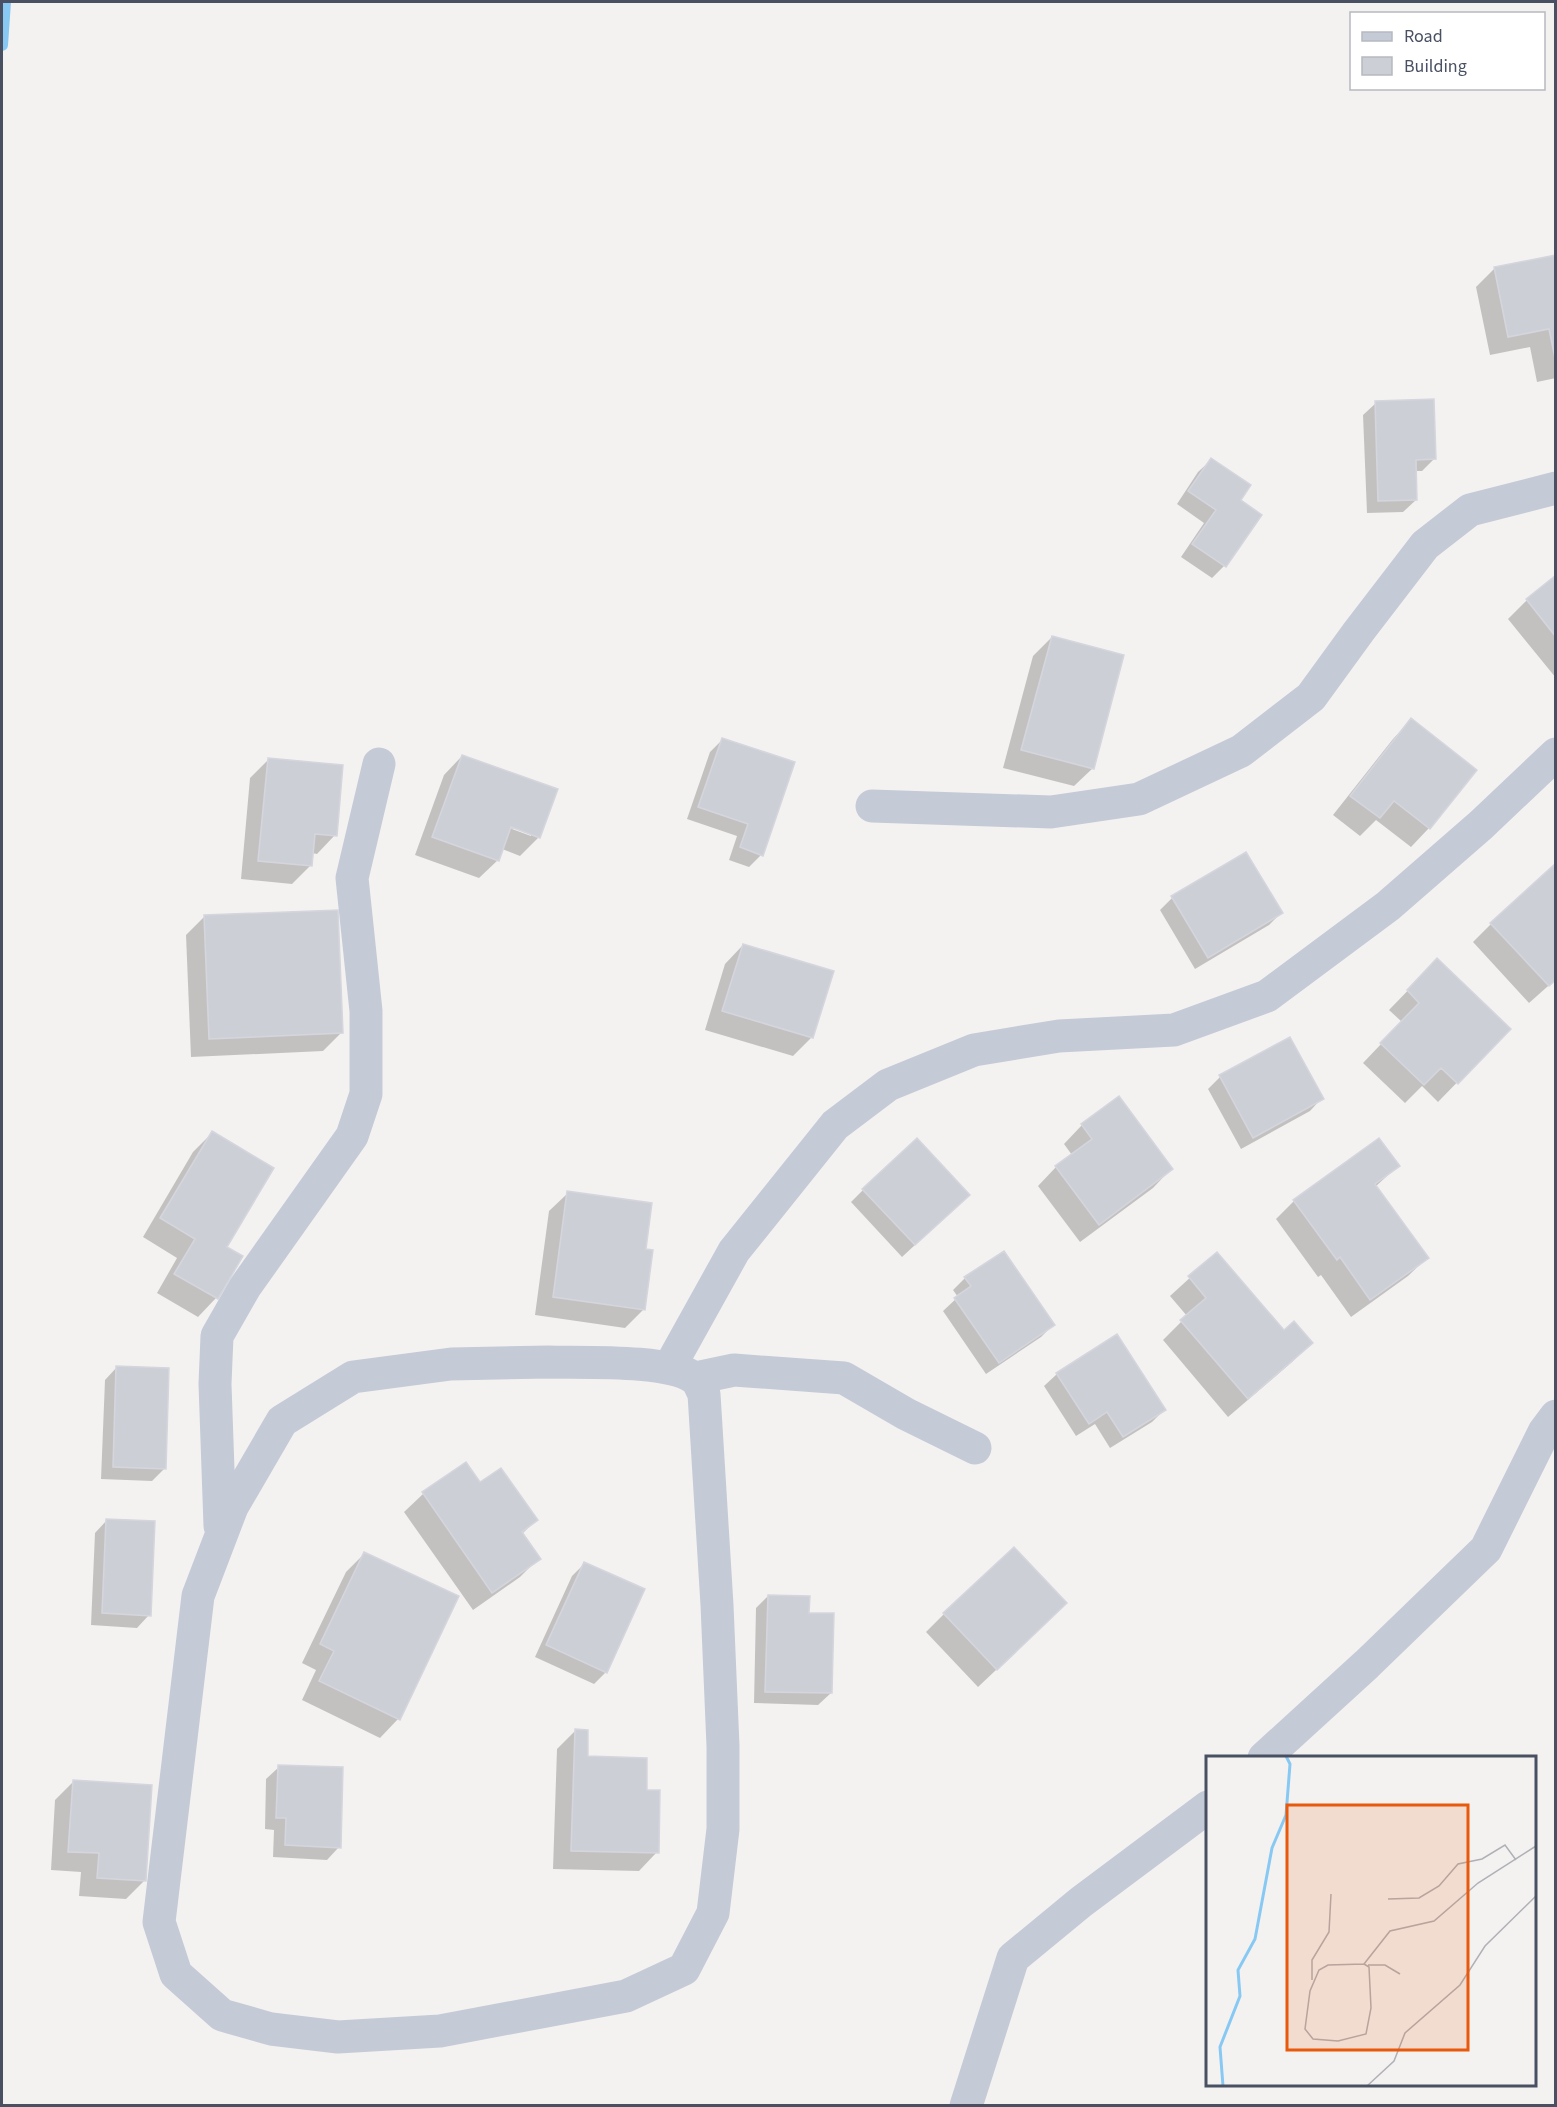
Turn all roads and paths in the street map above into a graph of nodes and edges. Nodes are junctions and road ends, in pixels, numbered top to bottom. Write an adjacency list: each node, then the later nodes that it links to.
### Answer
1 (1556, 488): 4 (street)
2 (1556, 754): 5 (street)
3 (378, 764): 8 (street)
4 (872, 806)
5 (682, 1373): 7 (street); 8 (street); 8 (street)
6 (1556, 1416): 9 (street)
7 (975, 1448)
8 (220, 1537)
9 (1266, 1756)
10 (1206, 1808): 11 (street)
11 (966, 2106)

